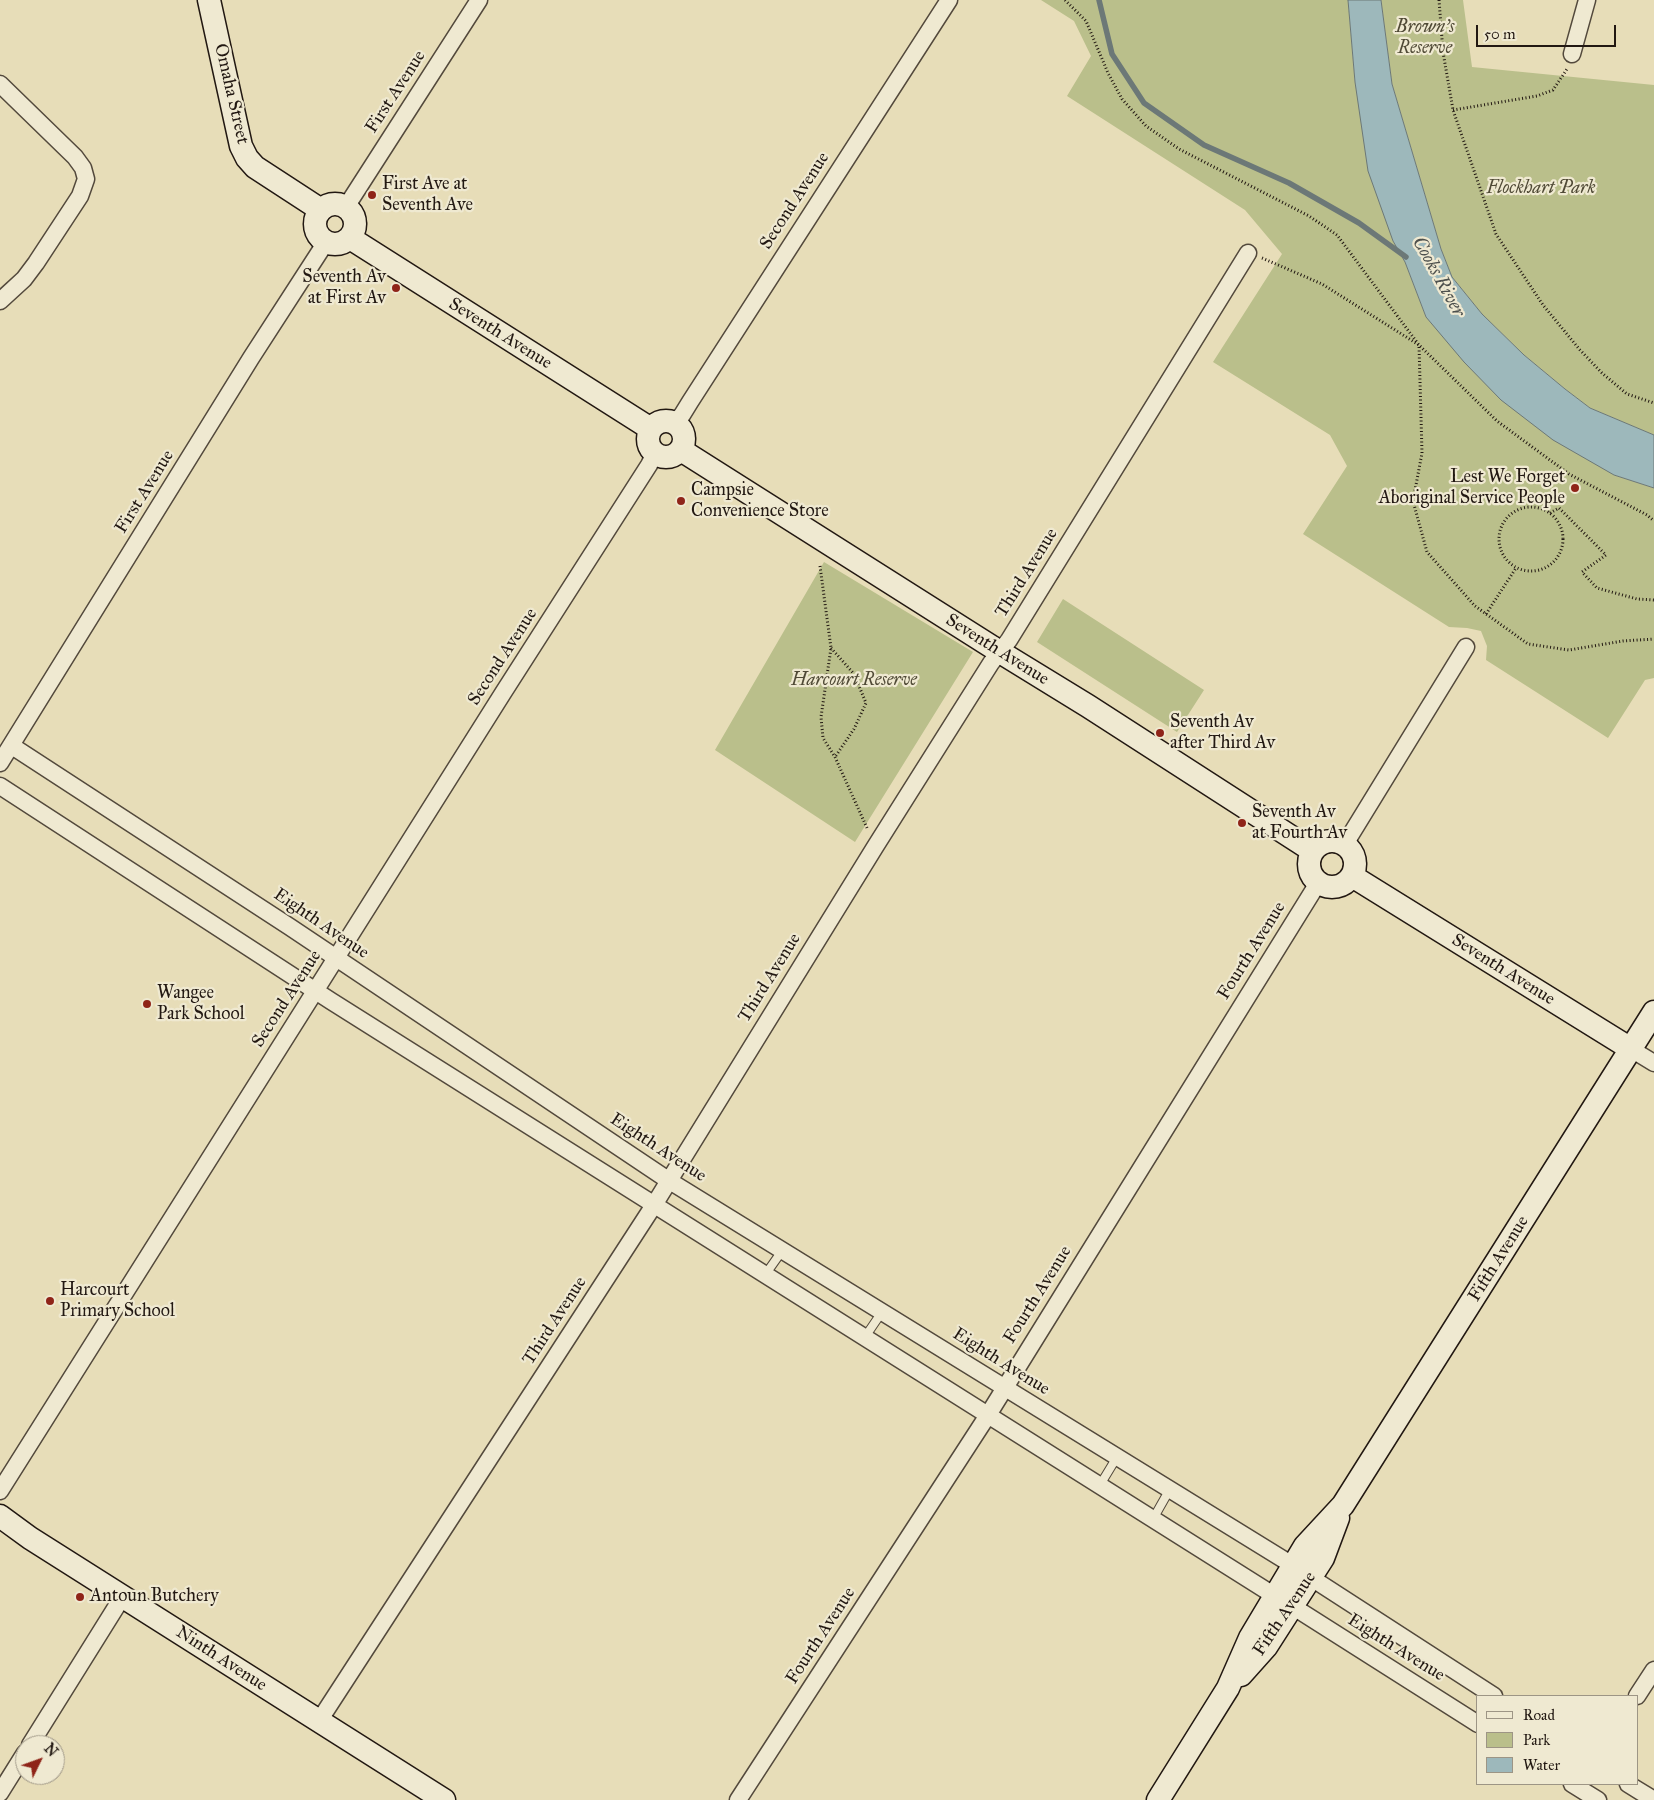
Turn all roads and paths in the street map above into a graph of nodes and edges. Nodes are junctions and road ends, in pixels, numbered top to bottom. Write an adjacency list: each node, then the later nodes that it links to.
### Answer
1 (209, 0): 11 (street, Omaha Street)
2 (479, 0): 10 (street, First Avenue)
3 (949, 0): 18 (street, Second Avenue)
4 (1064, 0): 16 (path)
5 (1439, 0): 9 (path)
6 (1587, 0): 7 (street)
7 (1572, 54): 9 (path)
8 (0, 84): 15 (street)
9 (1453, 110): 17 (path)
10 (346, 207): 11 (street); 12 (street)
11 (321, 210): 13 (street)
12 (350, 238): 13 (street); 19 (street, Seventh Avenue)
13 (326, 242): 32 (street, First Avenue)
14 (1248, 252): 16 (path); 31 (street, Third Avenue)
15 (0, 301)
16 (1418, 345): 23 (path); 27 (path)
17 (1654, 402)
18 (674, 423): 19 (street); 20 (street)
19 (651, 429): 21 (street)
20 (681, 450): 21 (street); 31 (street, Seventh Avenue)
21 (655, 453): 41 (street, Second Avenue)
22 (1550, 513): 25 (path); 25 (path); 26 (path)
23 (1654, 521)
24 (820, 566): 30 (path)
25 (1516, 568): 27 (path)
26 (1654, 600)
27 (1486, 614): 28 (path)
28 (1654, 639)
29 (1466, 647): 36 (street)
30 (831, 648): 33 (path); 33 (path)
31 (1000, 652): 37 (street, Third Avenue); 38 (street, Seventh Avenue)
32 (12, 746): 34 (street, First Avenue); 41 (street, Eighth Avenue)
33 (835, 758): 37 (path)
34 (0, 763)
35 (0, 786): 42 (street, Eighth Avenue)
36 (1345, 844): 38 (street); 39 (street)
37 (875, 847): 46 (street, Third Avenue)
38 (1313, 851): 40 (street)
39 (1352, 876): 40 (street); 44 (street, Seventh Avenue)
40 (1318, 882): 52 (street, Fourth Avenue)
41 (337, 958): 42 (street, Second Avenue); 46 (street, Eighth Avenue)
42 (316, 992): 47 (street, Eighth Avenue); 57 (street, Second Avenue)
43 (1654, 1012): 44 (street, Fifth Avenue)
44 (1631, 1049): 45 (street, Seventh Avenue); 61 (street, Fifth Avenue)
45 (1654, 1063)
46 (668, 1180): 47 (street, Third Avenue); 48 (street, Eighth Avenue)
47 (654, 1205): 49 (street, Eighth Avenue); 67 (street, Third Avenue)
48 (782, 1250): 49 (lane); 50 (street, Eighth Avenue)
49 (765, 1275): 51 (street, Eighth Avenue)
50 (882, 1312): 51 (lane); 52 (street, Eighth Avenue)
51 (865, 1337): 53 (street, Eighth Avenue)
52 (1004, 1388): 53 (street, Fourth Avenue); 54 (street, Eighth Avenue)
53 (988, 1415): 55 (street, Eighth Avenue); 75 (street, Fourth Avenue)
54 (1118, 1457): 55 (lane); 56 (street, Eighth Avenue)
55 (1100, 1485): 60 (street, Eighth Avenue)
56 (1170, 1489): 60 (lane); 61 (street, Eighth Avenue)
57 (0, 1491)
58 (0, 1502): 59 (street)
59 (0, 1515): 62 (street, Ninth Avenue)
60 (1153, 1518): 63 (street, Eighth Avenue)
61 (1302, 1571): 63 (street, Fifth Avenue); 65 (street, Eighth Avenue)
62 (123, 1596): 67 (street, Ninth Avenue); 69 (street)
63 (1284, 1601): 68 (street, Eighth Avenue); 76 (street, Fifth Avenue)
64 (1654, 1670): 66 (street)
65 (1492, 1695)
66 (1638, 1695)
67 (319, 1721): 74 (street, Ninth Avenue)
68 (1476, 1723)
69 (36, 1735)
70 (15, 1769): 73 (street)
71 (1630, 1785): 78 (street)
72 (1577, 1789): 77 (street)
73 (0, 1793)
74 (444, 1800)
75 (738, 1800)
76 (1158, 1800)
77 (1598, 1800)
78 (1654, 1800)

